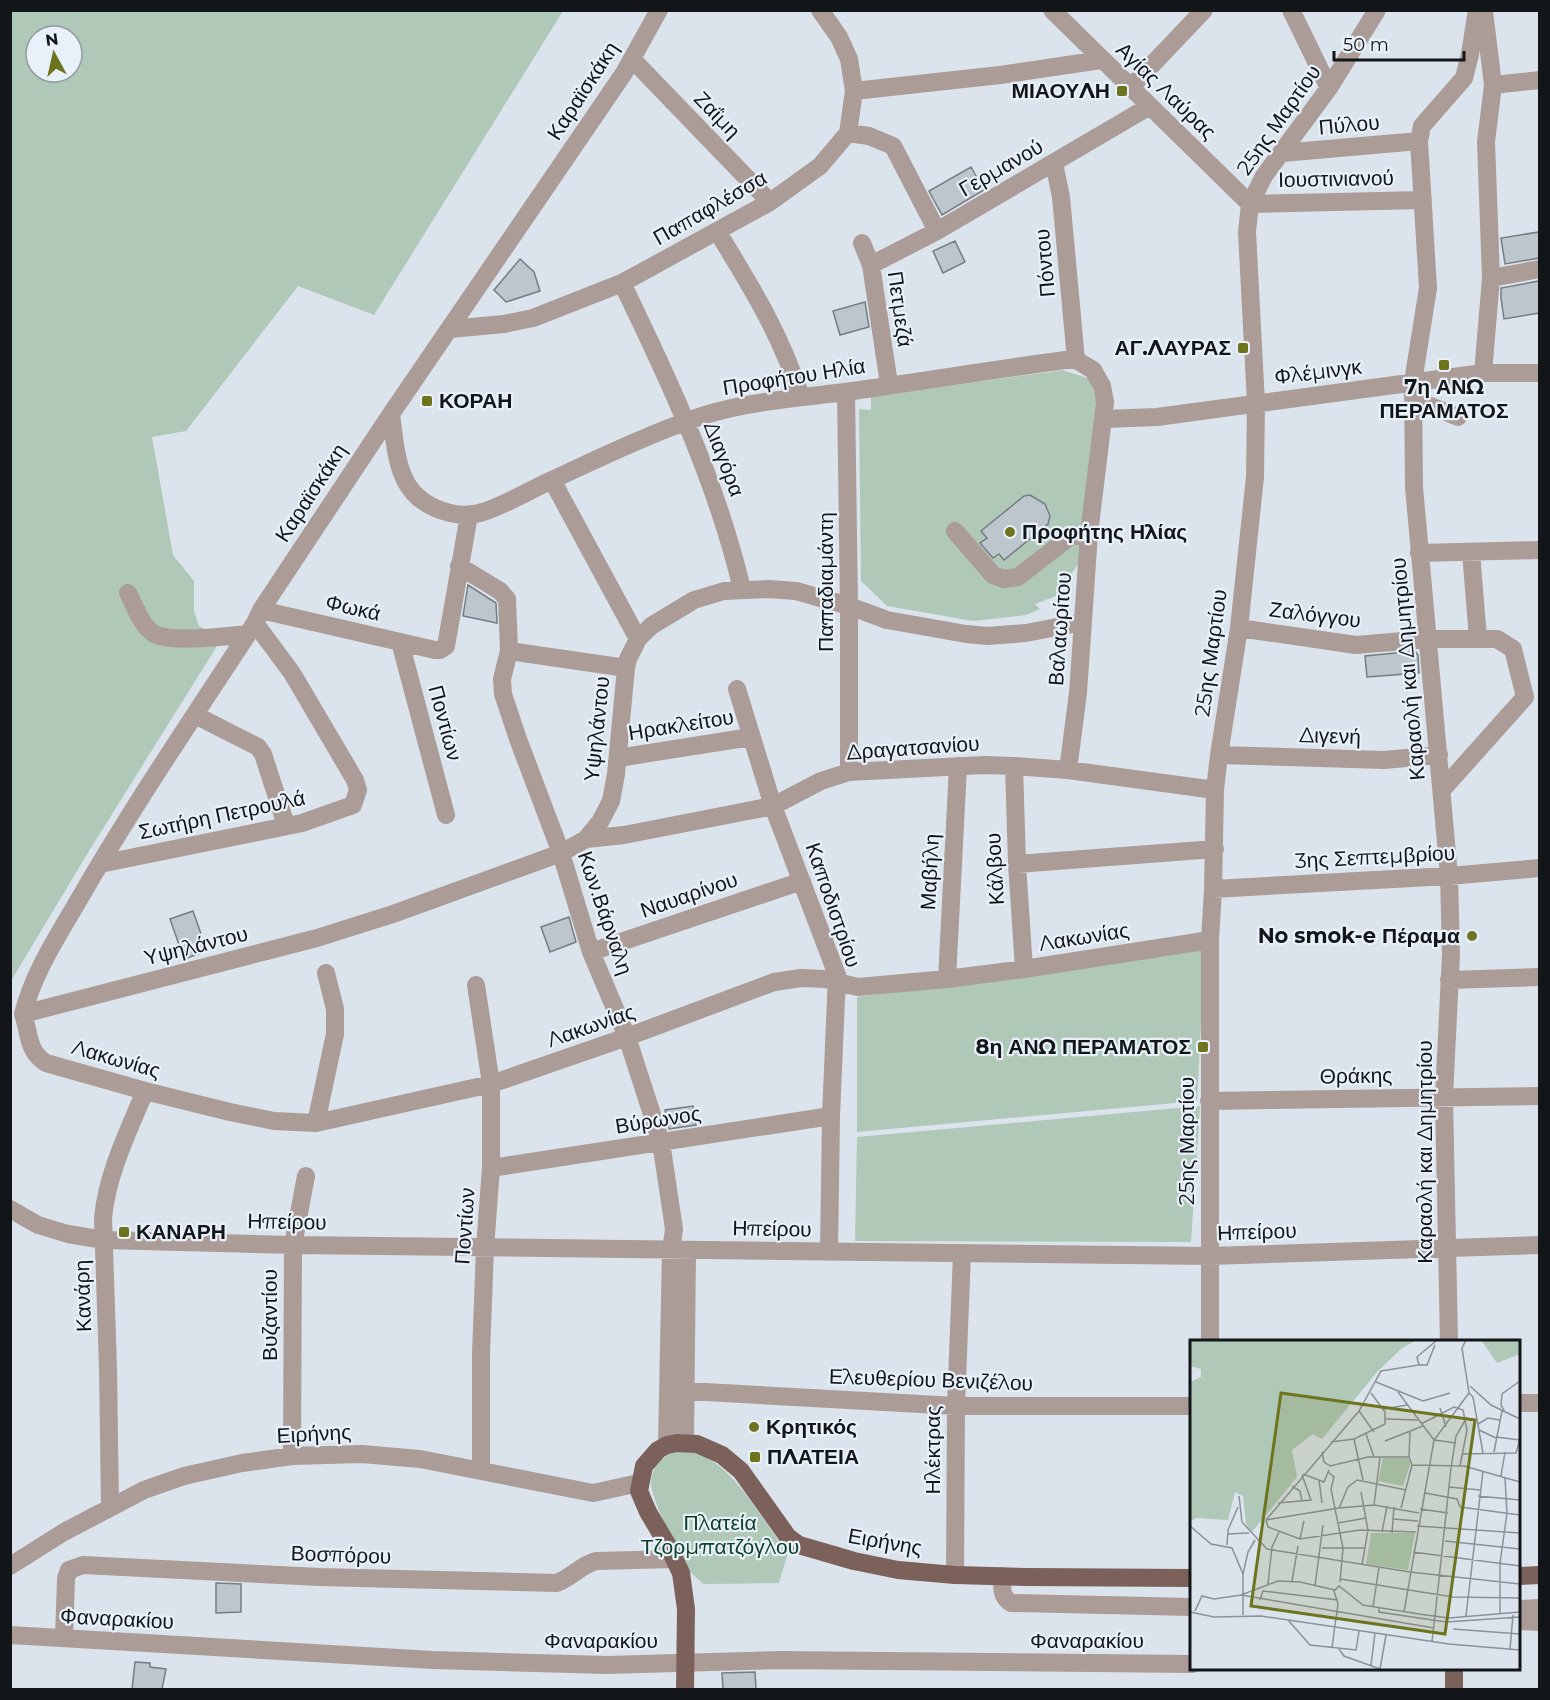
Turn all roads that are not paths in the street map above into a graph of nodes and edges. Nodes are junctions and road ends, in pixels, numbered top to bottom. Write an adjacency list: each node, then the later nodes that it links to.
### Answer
1 (659, 10): 9 (street, Καραϊσκάκη)
2 (1052, 10): 10 (street, Αγίας Λαύρας)
3 (1291, 10): 14 (street)
4 (1377, 10): 14 (street, 25ης Μαρτίου)
5 (1477, 10): 18 (street, Καραολή και Δημητρίου)
6 (1484, 10): 12 (street)
7 (1203, 11): 13 (street)
8 (826, 12): 15 (street)
9 (632, 59): 22 (street, Ζαΐμη); 31 (street, Καραϊσκάκη)
10 (1101, 60): 13 (street, Αγίας Λαύρας); 15 (street)
11 (1539, 80): 12 (street)
12 (1493, 85): 29 (street)
13 (1130, 88): 16 (street, Αγίας Λαύρας)
14 (1329, 88): 19 (street, 25ης Μαρτίου)
15 (854, 91): 17 (street)
16 (1150, 106): 20 (street, Γερμανού); 23 (street, Αγίας Λαύρας)
17 (848, 133): 22 (street, Παπαφλέσσα); 25 (street)
18 (1419, 141): 19 (street, Πύλου); 21 (street, Καραολή και Δημητρίου)
19 (1282, 153): 23 (street, 25ης Μαρτίου)
20 (1054, 163): 25 (street, Γερμανού); 32 (street, Πόντου)
21 (1423, 200): 23 (street, Ιουστινιανού); 36 (street, Καραολή και Δημητρίου)
22 (770, 202): 24 (street, Παπαφλέσσα)
23 (1250, 204): 39 (street, 25ης Μαρτίου)
24 (717, 231): 30 (street, Παπαφλέσσα); 38 (street)
25 (937, 231): 27 (street, Γερμανού)
26 (862, 243): 27 (street, Πετμεζά)
27 (871, 265): 35 (street, Πετμεζά)
28 (1539, 269): 29 (street)
29 (1491, 278): 33 (street)
30 (622, 283): 31 (street, Παπαφλέσσα); 43 (street, Διαγόρα)
31 (450, 329): 40 (street, Καραϊσκάκη)
32 (1076, 360): 35 (street, Προφήτου Ηλία); 42 (street)
33 (1483, 373): 34 (street, Φλέμινγκ); 36 (street, Φλέμινγκ)
34 (1539, 373)
35 (889, 384): 37 (street, Προφήτου Ηλία)
36 (1413, 390): 39 (street, Φλέμινγκ); 41 (street); 50 (street, Καραολή και Δημητρίου)
37 (846, 392): 38 (street, Προφήτου Ηλία); 54 (street, Παπαδιαμάντη)
38 (801, 397): 43 (street, Προφήτου Ηλία)
39 (1256, 403): 42 (street, Φλέμινγκ); 57 (street, 25ης Μαρτίου)
40 (391, 414): 45 (street, Προφήτου Ηλία); 56 (street, Καραϊσκάκη)
41 (1458, 417)
42 (1103, 419): 47 (street, Βαλαωρίτου)
43 (686, 421): 44 (street, Προφήτου Ηλία); 52 (street, Διαγόρα)
44 (552, 480): 45 (street, Προφήτου Ηλία); 58 (street)
45 (469, 515): 51 (street)
46 (955, 531): 47 (street)
47 (1089, 534): 55 (street, Βαλαωρίτου)
48 (1539, 550): 49 (street)
49 (1471, 552): 50 (street); 60 (street)
50 (1419, 554): 59 (street, Καραολή και Δημητρίου)
51 (459, 566): 61 (street, Φωκά); 62 (street, Κων.Βάρναλη)
52 (742, 589): 54 (street, Υψηλάντου); 58 (street, Υψηλάντου)
53 (128, 592): 56 (street, Φωκά)
54 (849, 606): 55 (street, Υψηλάντου); 74 (street, Παπαδιαμάντη)
55 (1083, 622): 73 (street, Βαλαωρίτου)
56 (255, 623): 61 (street, Φωκά); 66 (street, Καραϊσκάκη); 79 (street, Σωτήρη Πετρουλά)
57 (1239, 628): 59 (street, Ζαλόγγου); 68 (street, 25ης Μαρτίου)
58 (638, 639): 63 (street, Υψηλάντου)
59 (1427, 639): 60 (street, Ζαλόγγου); 69 (street, Καραολή και Δημητρίου)
60 (1478, 639): 65 (street, Ζαλόγγου)
61 (400, 642): 78 (street, Ποντίων)
62 (509, 651): 63 (street); 82 (street, Κων.Βάρναλη)
63 (626, 668): 70 (street, Υψηλάντου)
64 (737, 689): 67 (street, Καποδιστρίου)
65 (1532, 696): 76 (street)
66 (195, 715): 79 (street); 83 (street, Καραϊσκάκη)
67 (751, 737): 70 (street, Ηρακλείτου); 77 (street, Καποδιστρίου)
68 (1219, 755): 69 (street, Διγενή); 75 (street, 25ης Μαρτίου)
69 (1439, 755): 76 (street, Καραολή και Δημητρίου)
70 (618, 758): 80 (street, Υψηλάντου)
71 (958, 766): 72 (street, Δραγατσανίου); 74 (street, Δραγατσανίου); 94 (street, Μαβήλη)
72 (1014, 766): 73 (street, Δραγατσανίου); 84 (street, Κάλβου)
73 (1068, 770): 75 (street, Δραγατσανίου)
74 (849, 772): 77 (street, Δραγατσανίου)
75 (1215, 790): 81 (street, 25ης Μαρτίου)
76 (1442, 790): 86 (street, Καραολή και Δημητρίου)
77 (772, 806): 80 (street, Δραγατσανίου); 87 (street, Καποδιστρίου)
78 (446, 815)
79 (286, 825): 83 (street, Σωτήρη Πετρουλά)
80 (586, 839): 82 (street, Υψηλάντου)
81 (1215, 849): 84 (street); 88 (street, 25ης Μαρτίου)
82 (561, 853): 90 (street, Κων.Βάρναλη); 98 (street, Υψηλάντου)
83 (100, 864): 98 (street, Καραϊσκάκη)
84 (1017, 864): 91 (street, Κάλβου)
85 (1539, 868): 86 (street, 3ης Σεπτεμβρίου)
86 (1449, 876): 88 (street, 3ης Σεπτεμβρίου); 95 (street, Καραολή και Δημητρίου)
87 (802, 881): 90 (street, Ναυαρίνου); 96 (street, Καποδιστρίου)
88 (1213, 889): 89 (street, 25ης Μαρτίου)
89 (1210, 940): 91 (street, Λακωνίας); 104 (street, 25ης Μαρτίου)
90 (591, 952): 99 (street, Κων.Βάρναλη)
91 (1024, 969): 94 (street, Λακωνίας)
92 (326, 973): 106 (street)
93 (1539, 977): 95 (street)
94 (947, 979): 96 (street, Λακωνίας)
95 (1449, 980): 103 (street, Καραολή και Δημητρίου)
96 (837, 983): 99 (street, Λακωνίας); 105 (street, Καποδιστρίου)
97 (476, 985): 100 (street, Ποντίων)
98 (23, 1014): 101 (street, Λακωνίας)
99 (627, 1037): 100 (street, Λακωνίας); 107 (street, Κων.Βάρναλη)
100 (491, 1084): 106 (street, Λακωνίας); 108 (street, Ποντίων)
101 (145, 1091): 106 (street, Λακωνίας); 111 (street, Κανάρη)
102 (1539, 1096): 103 (street, Θράκης)
103 (1444, 1097): 104 (street, Θράκης); 114 (street, Καραολή και Δημητρίου)
104 (1209, 1101): 119 (street, 25ης Μαρτίου)
105 (831, 1116): 107 (street, Βύρωνος); 117 (street, Καποδιστρίου)
106 (316, 1123)
107 (661, 1142): 108 (street, Βύρωνος); 116 (street, Κων.Βάρναλη)
108 (491, 1168): 115 (street, Ποντίων)
109 (306, 1176): 112 (street, Βυζαντίου)
110 (10, 1209): 111 (street, Ηπείρου)
111 (104, 1240): 112 (street, Ηπείρου); 131 (street, Κανάρη)
112 (293, 1245): 115 (street, Ηπείρου); 128 (street, Βυζαντίου)
113 (1539, 1245): 114 (street, Ηπείρου)
114 (1447, 1247): 119 (street, Ηπείρου); 121 (street, Καραολή και Δημητρίου)
115 (485, 1248): 116 (street, Ηπείρου); 129 (street, Ποντίων)
116 (679, 1250): 117 (street, Ηπείρου); 122 (street, Κων.Βάρναλη)
117 (829, 1252): 118 (street, Ηπείρου)
118 (962, 1253): 119 (street, Ηπείρου); 125 (street, Ηλέκτρας)
119 (1210, 1256): 120 (street, 25ης Μαρτίου)
120 (1210, 1340)
121 (1449, 1340)
122 (677, 1390): 125 (street, Ελευθερίου Βενιζέλου); 127 (street, Κων.Βάρναλη)
123 (1520, 1403): 124 (street)
124 (1539, 1403)
125 (956, 1406): 126 (street, Ελευθερίου Βενιζέλου); 134 (street, Ηλέκτρας)
126 (1190, 1406)
127 (676, 1444): 130 (main road); 134 (main road, Ειρήνης)
128 (292, 1456): 129 (street, Ειρήνης); 131 (street, Ειρήνης)
129 (481, 1471): 130 (street, Ειρήνης)
130 (639, 1483): 132 (main road)
131 (110, 1507): 133 (street, Ειρήνης)
132 (674, 1558): 145 (street, Βοσπόρου); 146 (main road)
133 (10, 1566)
134 (955, 1575): 136 (main road, Ειρήνης)
135 (1539, 1575): 137 (main road)
136 (1002, 1576): 138 (main road, Ειρήνης); 139 (street)
137 (1520, 1576)
138 (1190, 1578)
139 (1190, 1607)
140 (1539, 1608): 141 (street)
141 (1520, 1609)
142 (1520, 1621): 143 (street)
143 (1539, 1622)
144 (10, 1635): 145 (street, Φαναρακίου)
145 (64, 1638): 146 (street, Φαναρακίου)
146 (686, 1663): 147 (street, Φαναρακίου); 149 (main road)
147 (1190, 1664)
148 (1454, 1670): 150 (main road)
149 (685, 1689)
150 (1454, 1689)

